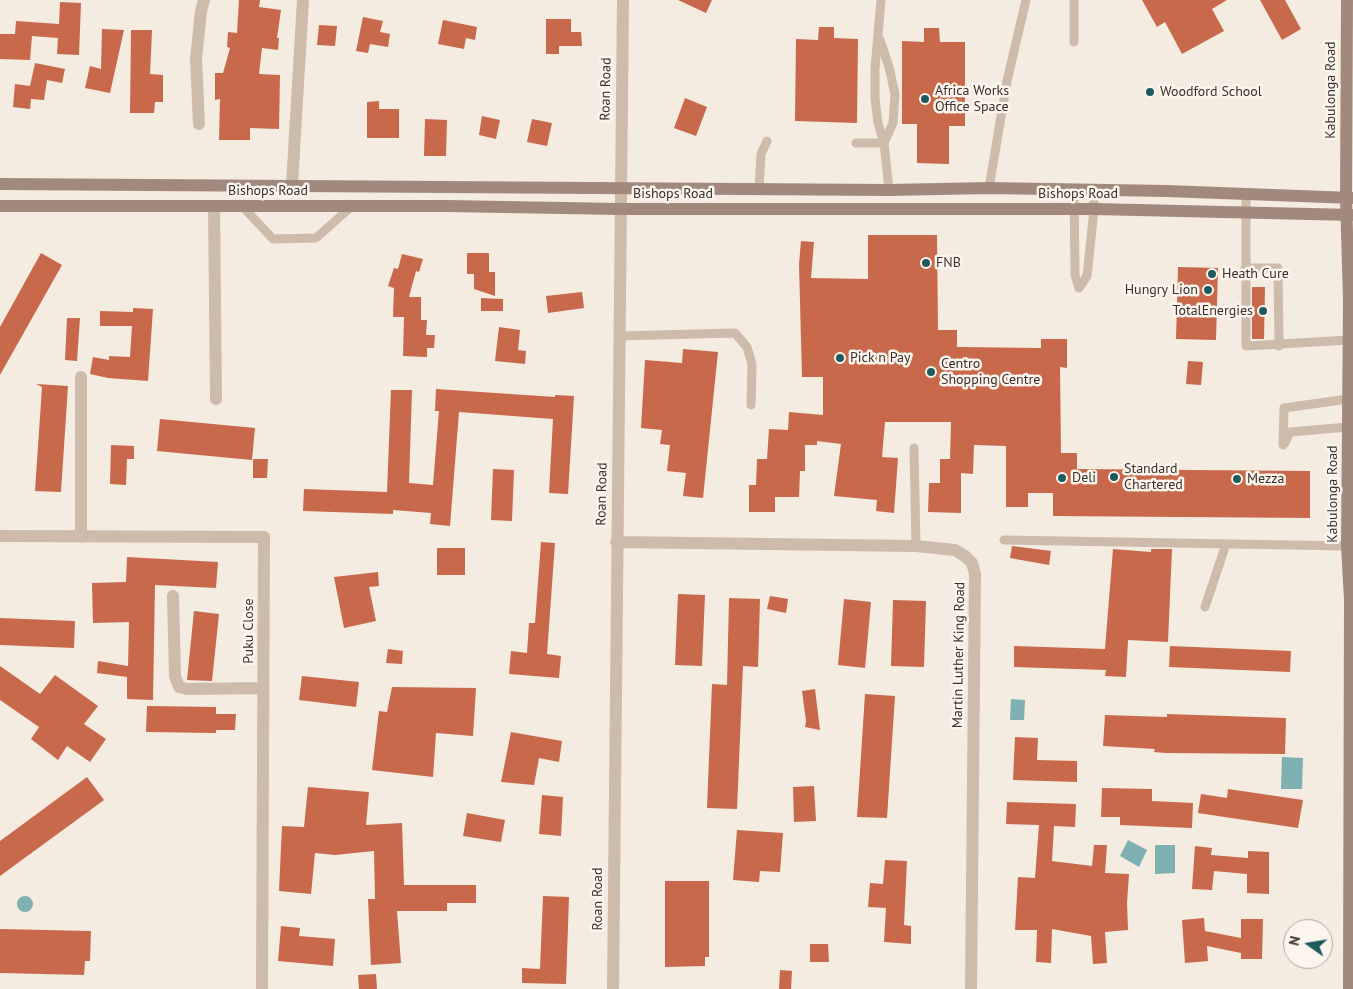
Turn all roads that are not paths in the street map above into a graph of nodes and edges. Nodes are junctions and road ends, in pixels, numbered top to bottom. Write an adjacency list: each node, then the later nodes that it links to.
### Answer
1 (204, 0): 10 (street)
2 (303, 0): 15 (street)
3 (623, 0): 16 (street, Roan Road)
4 (881, 0): 8 (lane)
5 (1026, 0): 17 (lane)
6 (1074, 0): 9 (lane)
7 (1347, 0): 23 (main road, Kabulonga Road)
8 (879, 36): 13 (lane); 13 (lane)
9 (1074, 42)
10 (199, 124)
11 (767, 141): 18 (lane)
12 (856, 143): 13 (lane)
13 (884, 143): 19 (lane)
14 (0, 184): 15 (main road, Bishops Road)
15 (292, 185): 16 (main road, Bishops Road)
16 (620, 188): 18 (main road, Bishops Road); 28 (street, Roan Road)
17 (989, 188): 19 (main road, Bishops Road); 20 (main road, Bishops Road)
18 (759, 189): 19 (main road, Bishops Road)
19 (890, 190)
20 (1074, 190): 21 (main road, Bishops Road); 29 (lane)
21 (1093, 190): 22 (main road, Bishops Road); 30 (lane)
22 (1246, 193): 23 (main road, Bishops Road); 31 (lane)
23 (1349, 198): 32 (main road, Kabulonga Road)
24 (0, 206): 25 (main road, Bishops Road)
25 (214, 206): 26 (main road, Bishops Road); 41 (street)
26 (242, 206): 27 (main road, Bishops Road); 27 (lane)
27 (352, 206): 28 (main road, Bishops Road)
28 (619, 209): 29 (main road, Bishops Road); 35 (street, Roan Road)
29 (1075, 209): 30 (main road, Bishops Road); 30 (lane)
30 (1094, 209): 31 (main road, Bishops Road)
31 (1246, 214): 32 (main road, Bishops Road); 33 (lane)
32 (1349, 215): 34 (main road, Kabulonga Road)
33 (1245, 268): 37 (lane); 37 (lane)
34 (1351, 316): 36 (main road, Kabulonga Road)
35 (618, 336): 42 (lane); 48 (street, Roan Road)
36 (1349, 340): 37 (lane); 39 (main road, Kabulonga Road)
37 (1279, 346)
38 (80, 377): 46 (street)
39 (1351, 378): 40 (main road, Kabulonga Road)
40 (1350, 395): 43 (main road, Kabulonga Road); 43 (lane)
41 (216, 399)
42 (751, 404)
43 (1348, 427): 51 (main road, Kabulonga Road)
44 (914, 448): 50 (lane)
45 (0, 536): 46 (street, Puku Close)
46 (81, 537): 55 (street, Puku Close)
47 (1004, 540): 49 (lane)
48 (616, 542): 50 (street, Martin Luther King Road); 57 (street, Roan Road)
49 (1226, 544): 51 (lane); 54 (lane)
50 (916, 546): 58 (street, Martin Luther King Road)
51 (1347, 546): 53 (main road, Kabulonga Road)
52 (173, 596): 55 (street)
53 (1352, 600): 59 (main road, Kabulonga Road)
54 (1205, 607)
55 (263, 688): 56 (street, Puku Close)
56 (262, 989)
57 (613, 989)
58 (971, 989)
59 (1349, 989)

